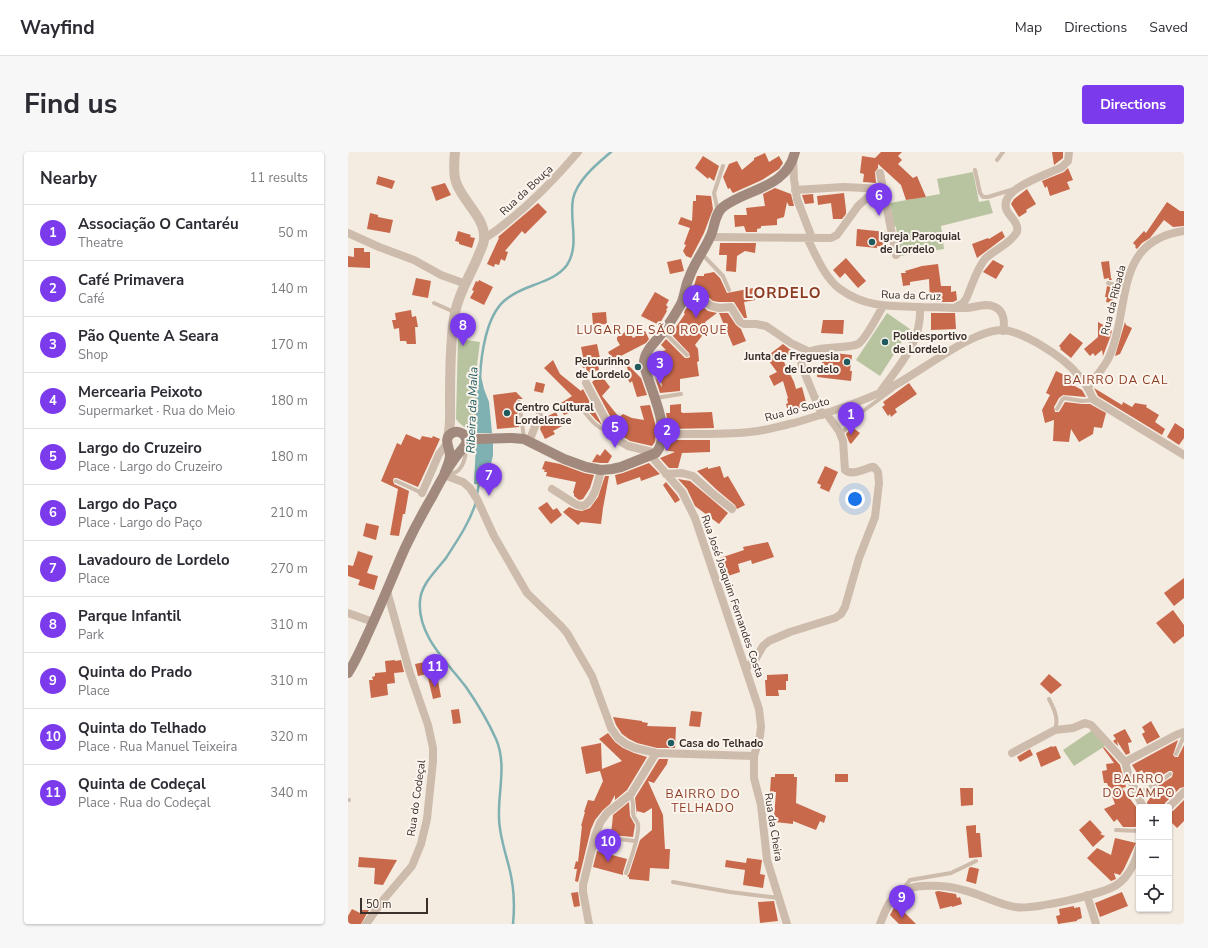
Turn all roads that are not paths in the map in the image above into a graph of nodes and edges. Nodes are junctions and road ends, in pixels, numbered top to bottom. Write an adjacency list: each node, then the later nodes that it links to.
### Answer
1 (455, 152): 18 (street)
2 (578, 152): 18 (street, Rua da Bouça)
3 (1003, 152): 6 (lane)
4 (1069, 152): 10 (street)
5 (794, 154): 12 (street, Rua da Cruz); 13 (main road)
6 (997, 160)
7 (722, 166): 13 (lane)
8 (975, 170): 10 (lane)
9 (880, 173): 11 (street)
10 (1017, 188): 29 (street)
11 (881, 189): 12 (street); 17 (street); 20 (street)
12 (795, 190): 17 (street, Rua da Cruz)
13 (718, 213): 16 (main road)
14 (1184, 231): 23 (street, Rua da Ribada)
15 (348, 233): 22 (street)
16 (711, 236): 17 (street); 19 (main road)
17 (810, 238): 27 (street, Rua da Cruz)
18 (484, 239): 22 (street)
19 (702, 253): 24 (lane); 25 (main road)
20 (896, 255)
21 (1108, 283): 23 (lane)
22 (466, 284): 30 (street)
23 (1126, 288): 37 (street, Rua da Ribada)
24 (729, 290)
25 (685, 293): 32 (main road); 33 (street)
26 (434, 303): 30 (lane)
27 (883, 306): 28 (street, Rua da Cruz); 33 (street)
28 (920, 307): 29 (street, Rua da Cruz); 38 (street)
29 (956, 308): 31 (street, Rua da Cruz)
30 (455, 312): 45 (street)
31 (1003, 331): 35 (street, Rua do Souto); 37 (street, Rua do Souto)
32 (664, 332): 34 (lane); 40 (main road)
33 (810, 352): 46 (street)
34 (687, 354)
35 (904, 380): 38 (street, Rua do Souto); 50 (lane)
36 (586, 383): 48 (street)
37 (1088, 387): 41 (street, Rua do Souto)
38 (880, 393): 46 (street, Rua do Souto)
39 (681, 394): 40 (lane)
40 (654, 398): 49 (main road)
41 (1094, 400): 44 (lane); 55 (street)
42 (519, 402): 51 (lane)
43 (580, 406): 48 (lane)
44 (1057, 409)
45 (451, 411): 52 (street); 53 (street)
46 (824, 414): 49 (street, Rua do Souto); 50 (street)
47 (539, 416): 51 (street)
48 (612, 433): 54 (street)
49 (662, 434): 54 (main road)
50 (841, 434): 66 (street)
51 (527, 441): 53 (main road); 56 (main road)
52 (448, 442): 53 (main road); 53 (main road); 58 (main road); 61 (street)
53 (464, 442): 58 (main road)
54 (653, 455): 56 (main road); 57 (street, Rua José Joaquim Fernandes Costa)
55 (1184, 455)
56 (601, 470): 60 (street)
57 (666, 474): 62 (street); 66 (street, Rua José Joaquim Fernandes Costa)
58 (444, 475): 63 (main road); 72 (street)
59 (396, 481): 61 (lane)
60 (552, 489)
61 (422, 493)
62 (732, 509)
63 (387, 591): 65 (main road); 94 (street, Rua do Codeçal)
64 (348, 613): 65 (street)
65 (373, 622): 67 (main road)
66 (746, 668): 75 (street, Rua José Joaquim Fernandes Costa)
67 (348, 673)
68 (1049, 699): 69 (lane)
69 (1055, 730): 73 (street); 76 (street)
70 (1184, 732): 76 (street)
71 (1184, 736): 74 (lane)
72 (656, 753): 75 (street); 80 (street)
73 (1012, 753)
74 (1176, 754)
75 (754, 756): 93 (street, Rua da Cheira)
76 (1125, 762): 79 (street)
77 (1170, 774): 79 (lane)
78 (1184, 792): 82 (street)
79 (1137, 794): 81 (street)
80 (630, 795): 85 (street); 86 (lane)
81 (1142, 804)
82 (1171, 804)
83 (1116, 830): 84 (lane)
84 (1136, 831)
85 (596, 834): 86 (lane); 95 (street)
86 (636, 841): 89 (lane)
87 (1136, 856): 92 (street)
88 (976, 861): 91 (lane)
89 (626, 873)
90 (673, 882): 93 (lane)
91 (901, 891): 92 (street); 97 (street)
92 (1087, 895): 98 (street)
93 (779, 898): 96 (street, Rua da Cheira)
94 (366, 924)
95 (589, 924)
96 (787, 924)
97 (880, 924)
98 (1096, 924)

